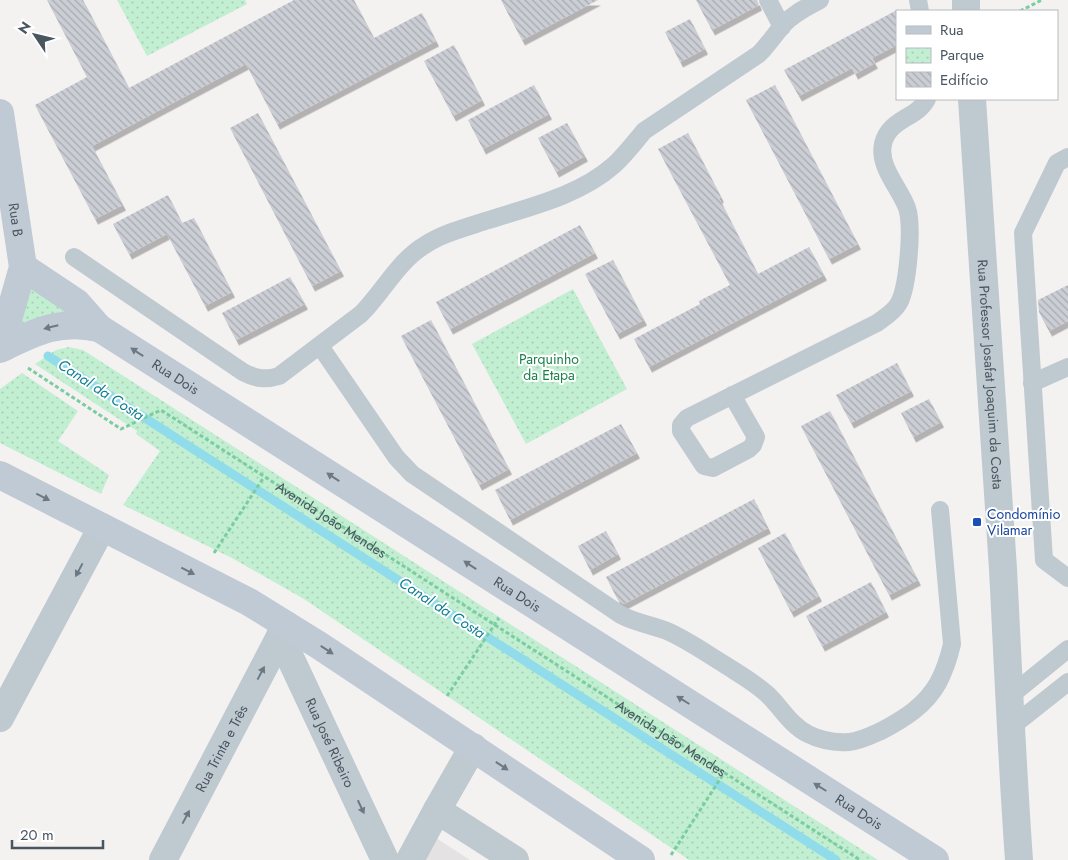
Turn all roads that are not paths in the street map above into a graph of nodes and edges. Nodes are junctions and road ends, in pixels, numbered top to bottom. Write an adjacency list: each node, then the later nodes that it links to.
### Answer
1 (768, 0): 3 (lane)
2 (820, 0): 3 (lane)
3 (782, 27): 11 (lane)
4 (926, 100): 15 (lane)
5 (972, 100): 23 (street, Rua Professor Josafat Joaquim da Costa)
6 (0, 113): 9 (main road, Rua B)
7 (1068, 157): 14 (lane)
8 (74, 257): 11 (lane)
9 (24, 267): 10 (main road); 12 (main road)
10 (99, 328): 12 (main road, one-way to 12); 33 (main road, Rua Dois, one-way to 10)
11 (320, 346): 17 (lane)
12 (0, 349)
13 (1068, 367): 14 (lane)
14 (1032, 383): 19 (lane)
15 (732, 395): 15 (lane)
16 (0, 475): 18 (main road, one-way to 18)
17 (940, 510)
18 (102, 527): 20 (main road, one-way to 20); 24 (street, one-way to 24)
19 (1068, 578)
20 (283, 630): 26 (main road, one-way to 26); 28 (street, Rua Trinta e Três, one-way to 20); 29 (street, Rua José Ribeiro, one-way to 29)
21 (1068, 649): 23 (lane)
22 (1068, 682): 25 (lane)
23 (1010, 696): 25 (street, Rua Professor Josafat Joaquim da Costa)
24 (0, 718)
25 (1010, 728): 34 (street, Rua Professor Josafat Joaquim da Costa)
26 (473, 747): 27 (street); 32 (main road, one-way to 32)
27 (437, 810): 30 (street); 31 (street)
28 (163, 860)
29 (385, 860)
30 (410, 860)
31 (515, 860)
32 (640, 860)
33 (935, 860)
34 (1019, 860)

